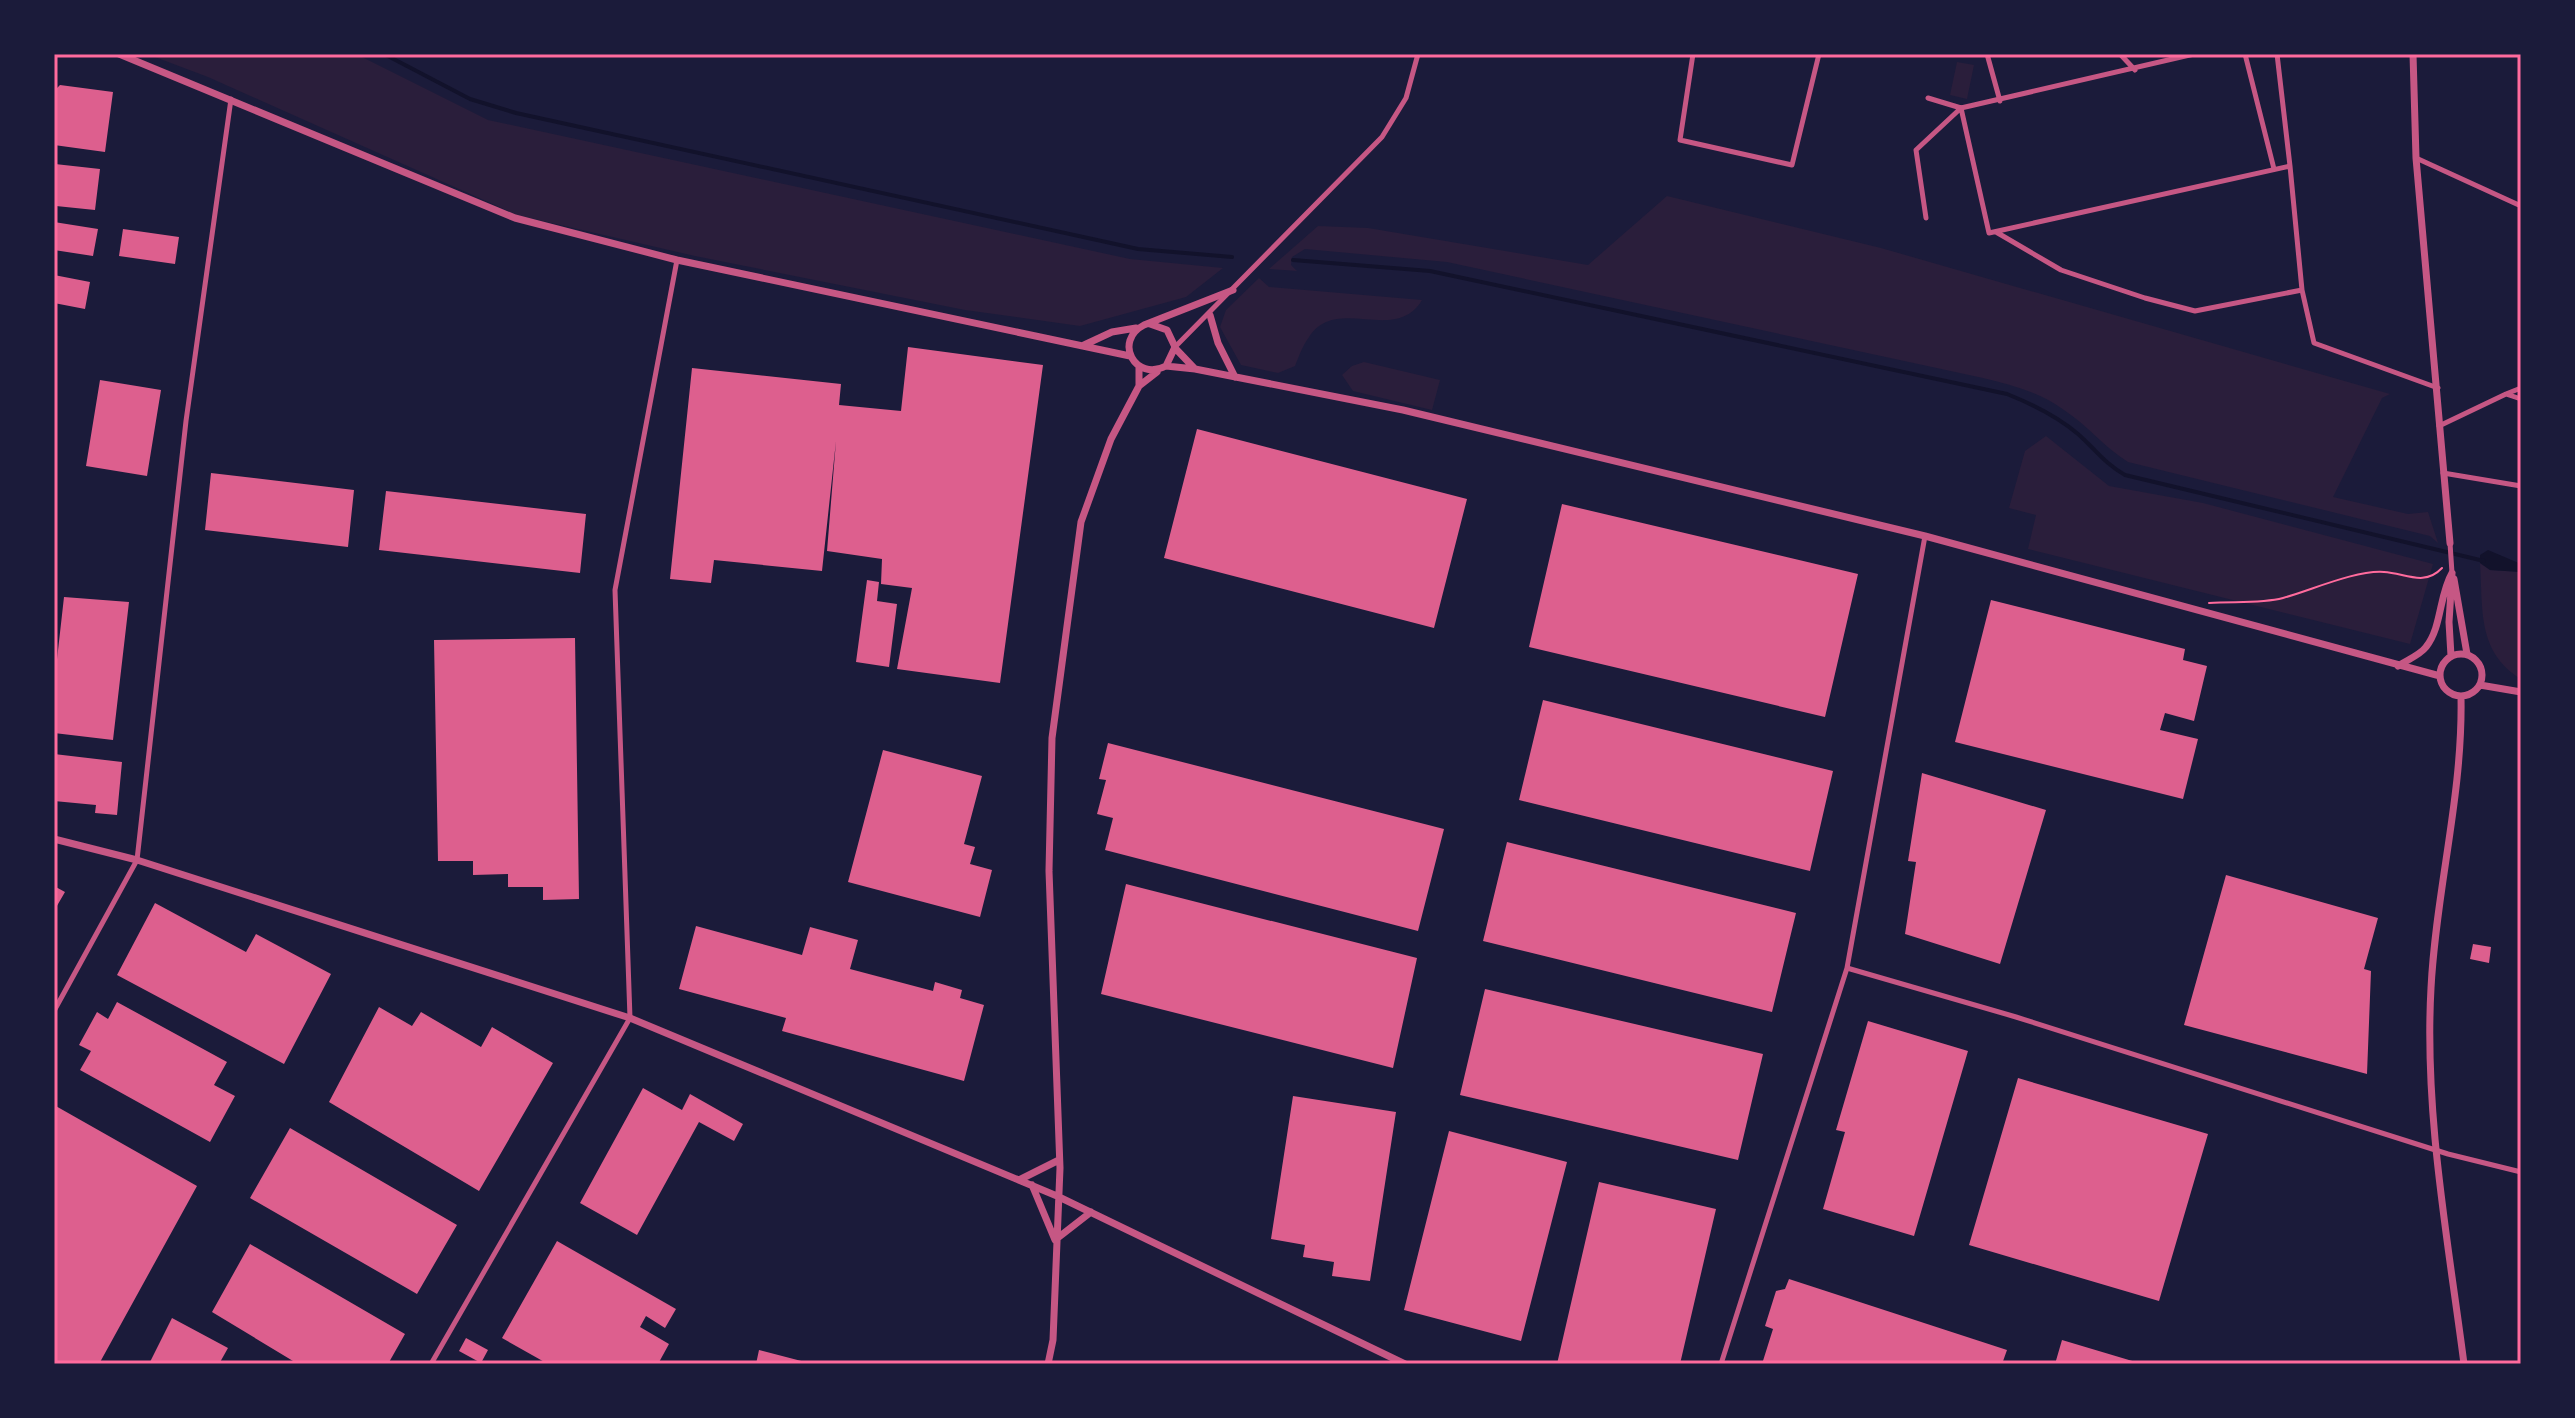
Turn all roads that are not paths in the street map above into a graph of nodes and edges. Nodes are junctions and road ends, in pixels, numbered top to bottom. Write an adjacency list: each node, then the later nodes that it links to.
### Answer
1 (119, 54): 12 (street)
2 (1418, 54): 23 (street)
3 (1693, 54): 4 (street)
4 (1819, 54)
5 (1987, 54): 14 (street)
6 (2120, 54): 11 (street)
7 (2194, 54): 11 (street)
8 (2245, 54): 18 (street)
9 (2277, 54): 17 (street)
10 (2413, 54): 16 (street)
11 (2135, 70): 14 (street)
12 (231, 98): 22 (street); 54 (street)
13 (1928, 98): 15 (street)
14 (2000, 101): 15 (street)
15 (1961, 108): 20 (street); 21 (street)
16 (2416, 158): 19 (street); 36 (street)
17 (2290, 166): 18 (street); 24 (street)
18 (2274, 169): 21 (street)
19 (2521, 206)
20 (1926, 218)
21 (1995, 231): 24 (street)
22 (677, 260): 28 (street); 57 (street)
23 (1233, 290): 25 (street); 26 (street)
24 (2302, 290): 36 (street)
25 (1210, 315): 29 (street); 34 (street)
26 (1150, 324): 27 (street); 29 (street)
27 (1138, 328): 28 (street); 30 (street)
28 (1083, 346): 30 (street)
29 (1175, 347): 32 (street); 33 (street)
30 (1130, 356): 31 (street)
31 (1139, 367): 32 (street); 35 (street)
32 (1162, 368): 33 (street); 35 (street)
33 (1195, 369): 34 (street)
34 (1235, 377): 43 (street)
35 (1139, 386): 59 (street)
36 (2438, 388): 40 (street)
37 (2521, 388): 38 (street)
38 (2506, 394): 39 (street); 40 (street)
39 (2521, 399)
40 (2439, 426): 41 (street)
41 (2442, 473): 42 (street); 44 (street)
42 (2521, 486)
43 (1925, 536): 48 (street); 55 (street)
44 (2450, 543): 45 (street)
45 (2452, 573): 46 (street); 47 (street); 48 (street)
46 (2467, 654): 47 (street); 50 (street)
47 (2451, 656): 49 (street)
48 (2398, 666): 49 (street)
49 (2440, 676): 52 (street)
50 (2480, 685): 51 (street); 52 (street)
51 (2521, 692)
52 (2461, 697): 58 (street)
53 (54, 839): 54 (street)
54 (137, 860): 56 (street); 57 (street)
55 (1847, 968): 58 (street); 69 (street)
56 (54, 1011)
57 (630, 1018): 61 (street); 66 (street)
58 (2437, 1148): 60 (street); 70 (street)
59 (1059, 1160): 61 (street); 63 (street)
60 (2521, 1172)
61 (1019, 1180): 62 (street)
62 (1032, 1185): 63 (street); 65 (street)
63 (1057, 1196): 64 (street); 65 (street)
64 (1091, 1212): 65 (street); 68 (street)
65 (1055, 1240): 67 (street)
66 (431, 1364)
67 (1048, 1364)
68 (1405, 1364)
69 (1721, 1364)
70 (2464, 1364)

